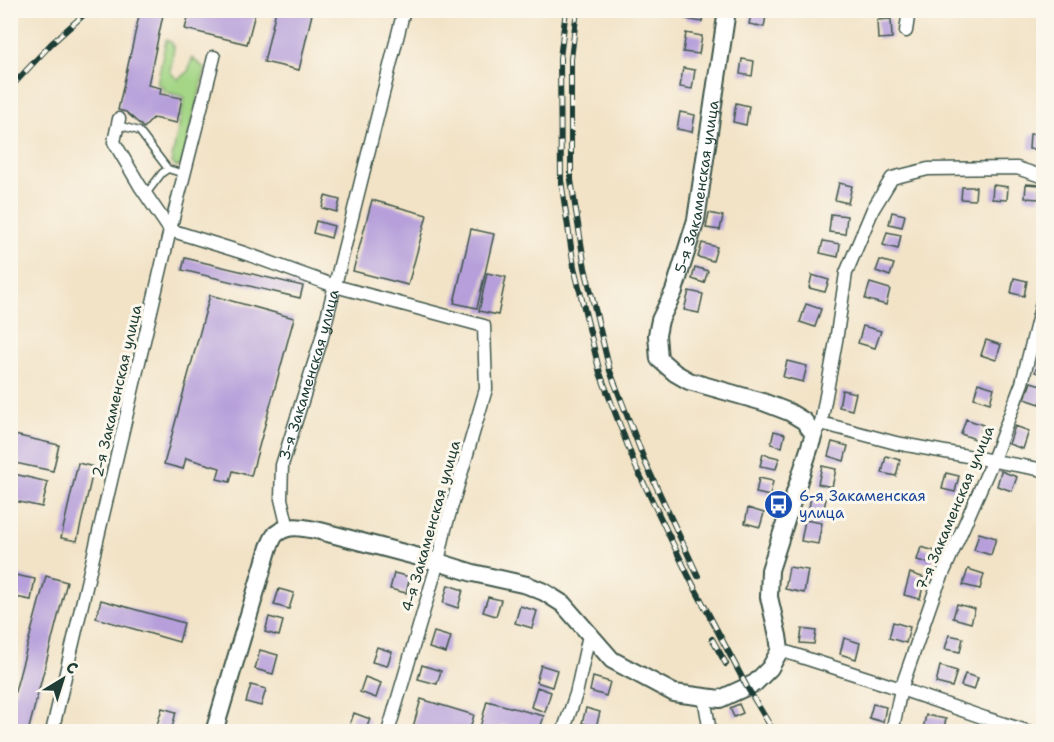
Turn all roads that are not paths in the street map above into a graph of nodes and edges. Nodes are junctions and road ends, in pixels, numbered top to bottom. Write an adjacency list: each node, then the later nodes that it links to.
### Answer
1 (404, 10): 12 (street, 3-я Закаменская улица)
2 (727, 10): 14 (street, 5-я Закаменская улица)
3 (909, 10): 4 (street)
4 (906, 31)
5 (213, 57): 8 (street, 2-я Закаменская улица)
6 (118, 122): 7 (lane); 10 (street)
7 (168, 169): 8 (lane); 10 (lane)
8 (184, 174): 11 (street, 2-я Закаменская улица)
9 (1044, 177): 14 (street)
10 (146, 195): 11 (street)
11 (170, 230): 12 (street); 23 (street, 2-я Закаменская улица)
12 (334, 286): 17 (street, 3-я Закаменская улица); 18 (street, 4-я Закаменская улица)
13 (1044, 295): 15 (street, 7-я Закаменская улица)
14 (817, 429): 15 (street); 20 (street)
15 (993, 460): 16 (street); 21 (street, 7-я Закаменская улица)
16 (1044, 470)
17 (288, 528): 18 (street); 24 (street)
18 (438, 562): 19 (street); 25 (street, 4-я Закаменская улица)
19 (590, 635): 22 (street); 26 (street)
20 (780, 650): 21 (street); 22 (street)
21 (901, 689): 28 (street, 7-я Закаменская улица); 29 (street)
22 (704, 697): 27 (street)
23 (52, 732)
24 (214, 732)
25 (388, 732)
26 (564, 732)
27 (710, 732)
28 (892, 732)
29 (1030, 732)

